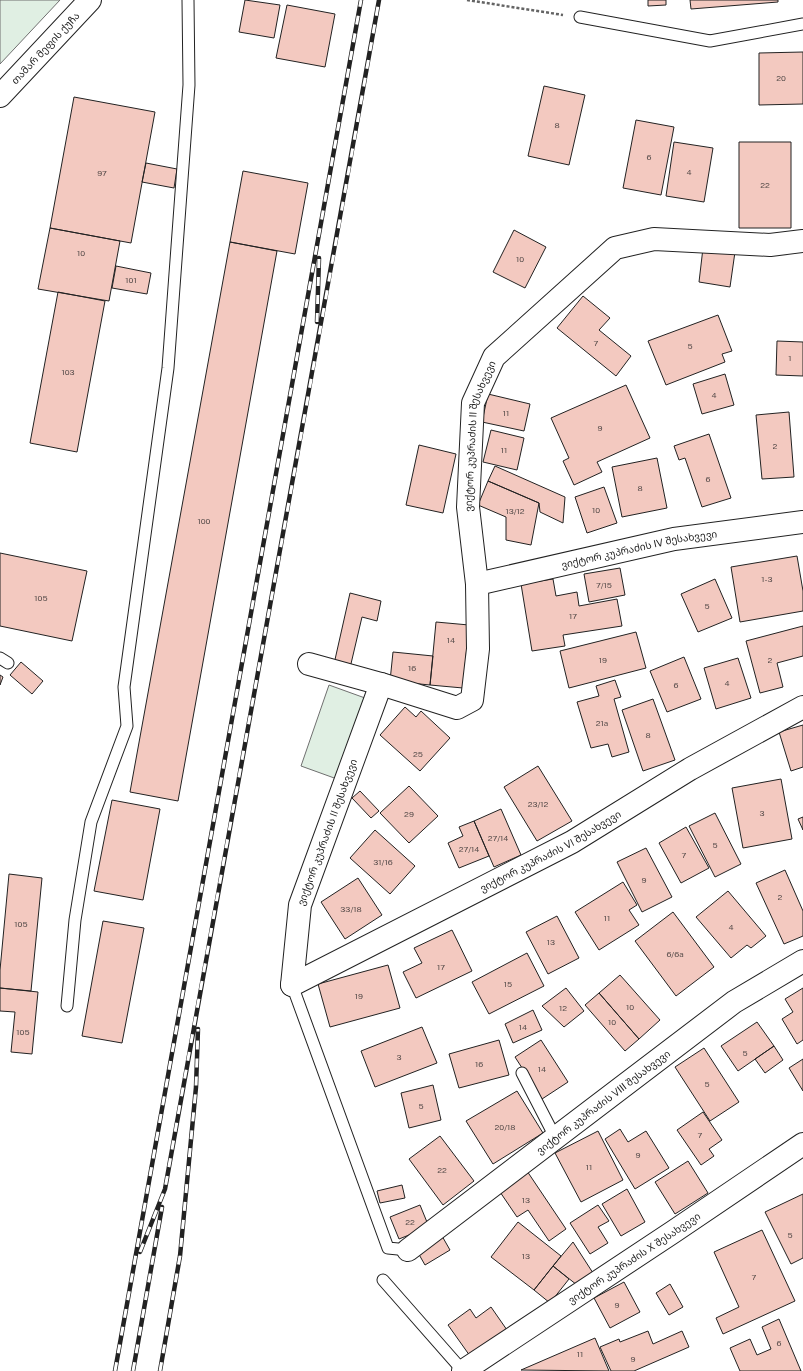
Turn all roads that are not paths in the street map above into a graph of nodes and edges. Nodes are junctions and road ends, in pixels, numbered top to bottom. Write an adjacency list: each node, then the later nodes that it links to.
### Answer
1 (90, 0): 5 (street, თამარ მეფის ქუჩა)
2 (188, 0): 14 (lane)
3 (580, 17): 4 (lane)
4 (803, 24)
5 (0, 96)
6 (803, 241): 8 (street, ვიქტორ კუპრაძის II შესახვევი)
7 (803, 522): 8 (street, ვიქტორ კუპრაძის IV შესახვევი)
8 (477, 584): 10 (street, ვიქტორ კუპრაძის II შესახვევი)
9 (309, 664): 10 (street, ვიქტორ კუპრაძის II შესახვევი)
10 (382, 684): 13 (street, ვიქტორ კუპრაძის II შესახვევი)
11 (803, 706): 13 (street, ვიქტორ კუპრაძის VI შესახვევი)
12 (803, 961): 16 (street, ვიქტორ კუპრაძის VIII შესახვევი)
13 (292, 985): 18 (lane)
14 (67, 1006)
15 (522, 1073): 16 (lane)
16 (555, 1137): 18 (street, ვიქტორ კუპრაძის VIII შესახვევი)
17 (803, 1144): 20 (street, ვიქტორ კუპრაძის X შესახვევი)
18 (408, 1250)
19 (382, 1280): 20 (lane)
20 (463, 1371)

